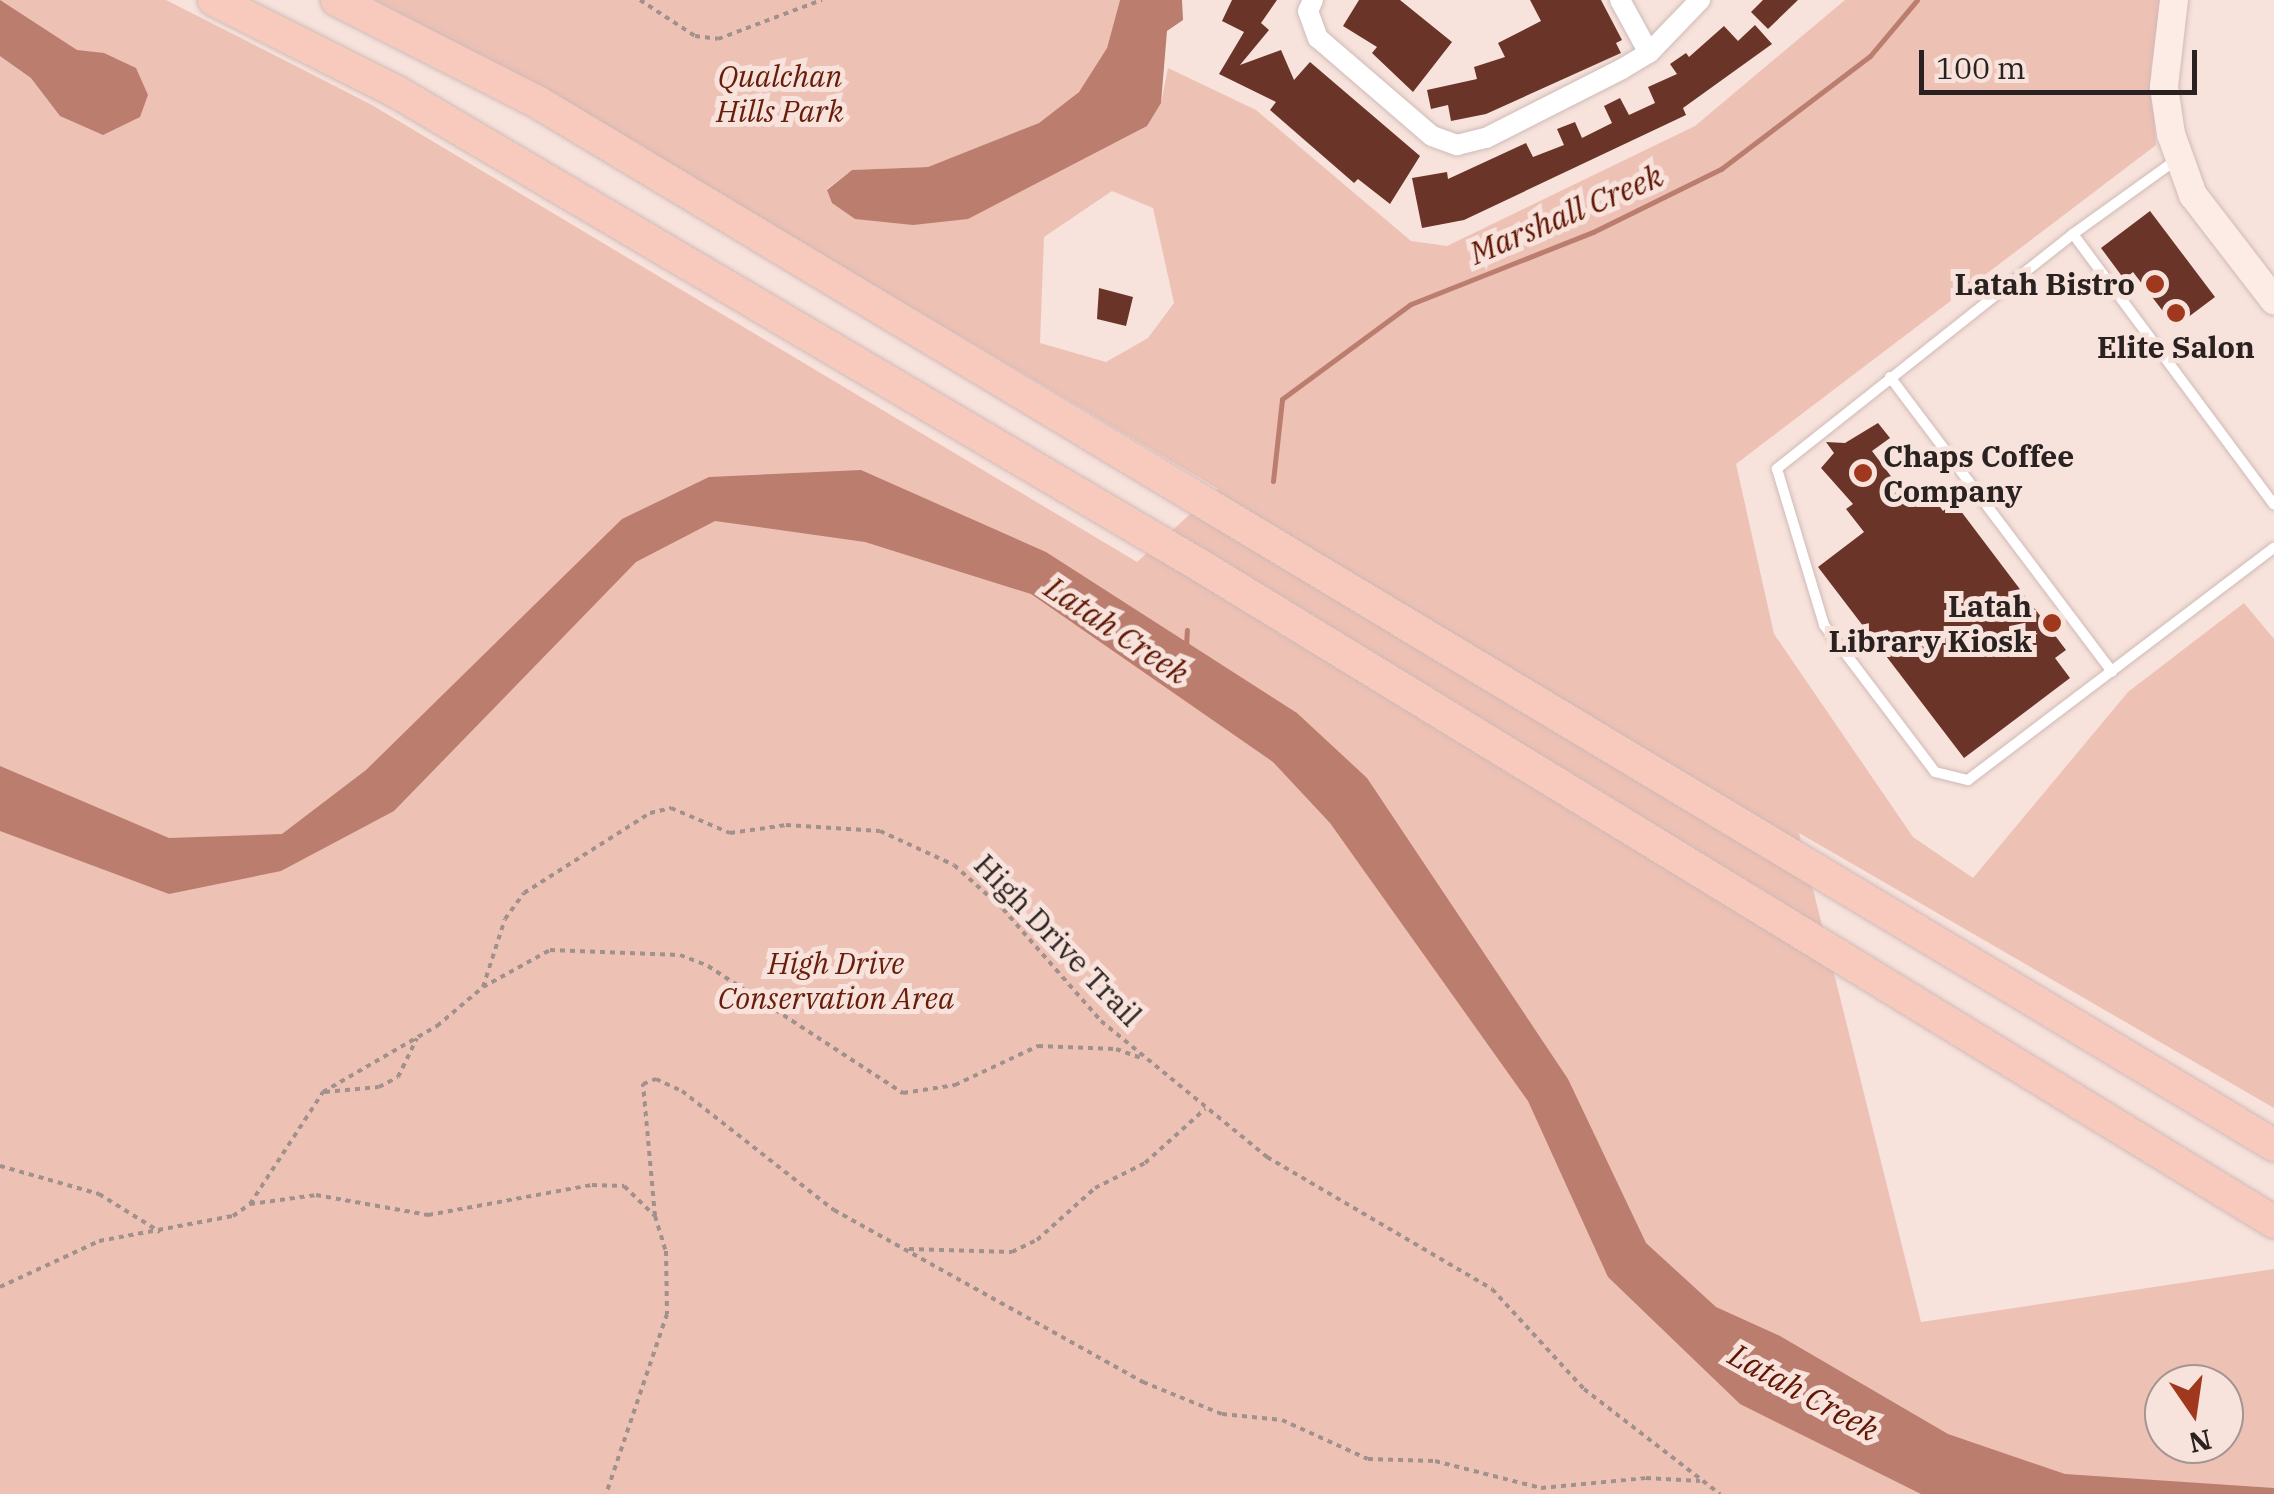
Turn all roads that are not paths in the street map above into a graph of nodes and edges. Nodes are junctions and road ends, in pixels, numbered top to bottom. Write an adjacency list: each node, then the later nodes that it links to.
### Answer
1 (214, 0): 16 (highway)
2 (337, 0): 15 (highway)
3 (1313, 0): 7 (street)
4 (1620, 0): 7 (street)
5 (1700, 0): 7 (street)
6 (2174, 0): 8 (main road)
7 (1649, 52)
8 (2180, 157): 9 (lane); 10 (main road)
9 (2073, 234): 11 (lane); 12 (lane)
10 (2274, 300)
11 (1890, 376): 14 (lane); 14 (lane)
12 (2274, 505)
13 (2274, 548): 14 (lane)
14 (2112, 672)
15 (2274, 1145)
16 (2274, 1222)

